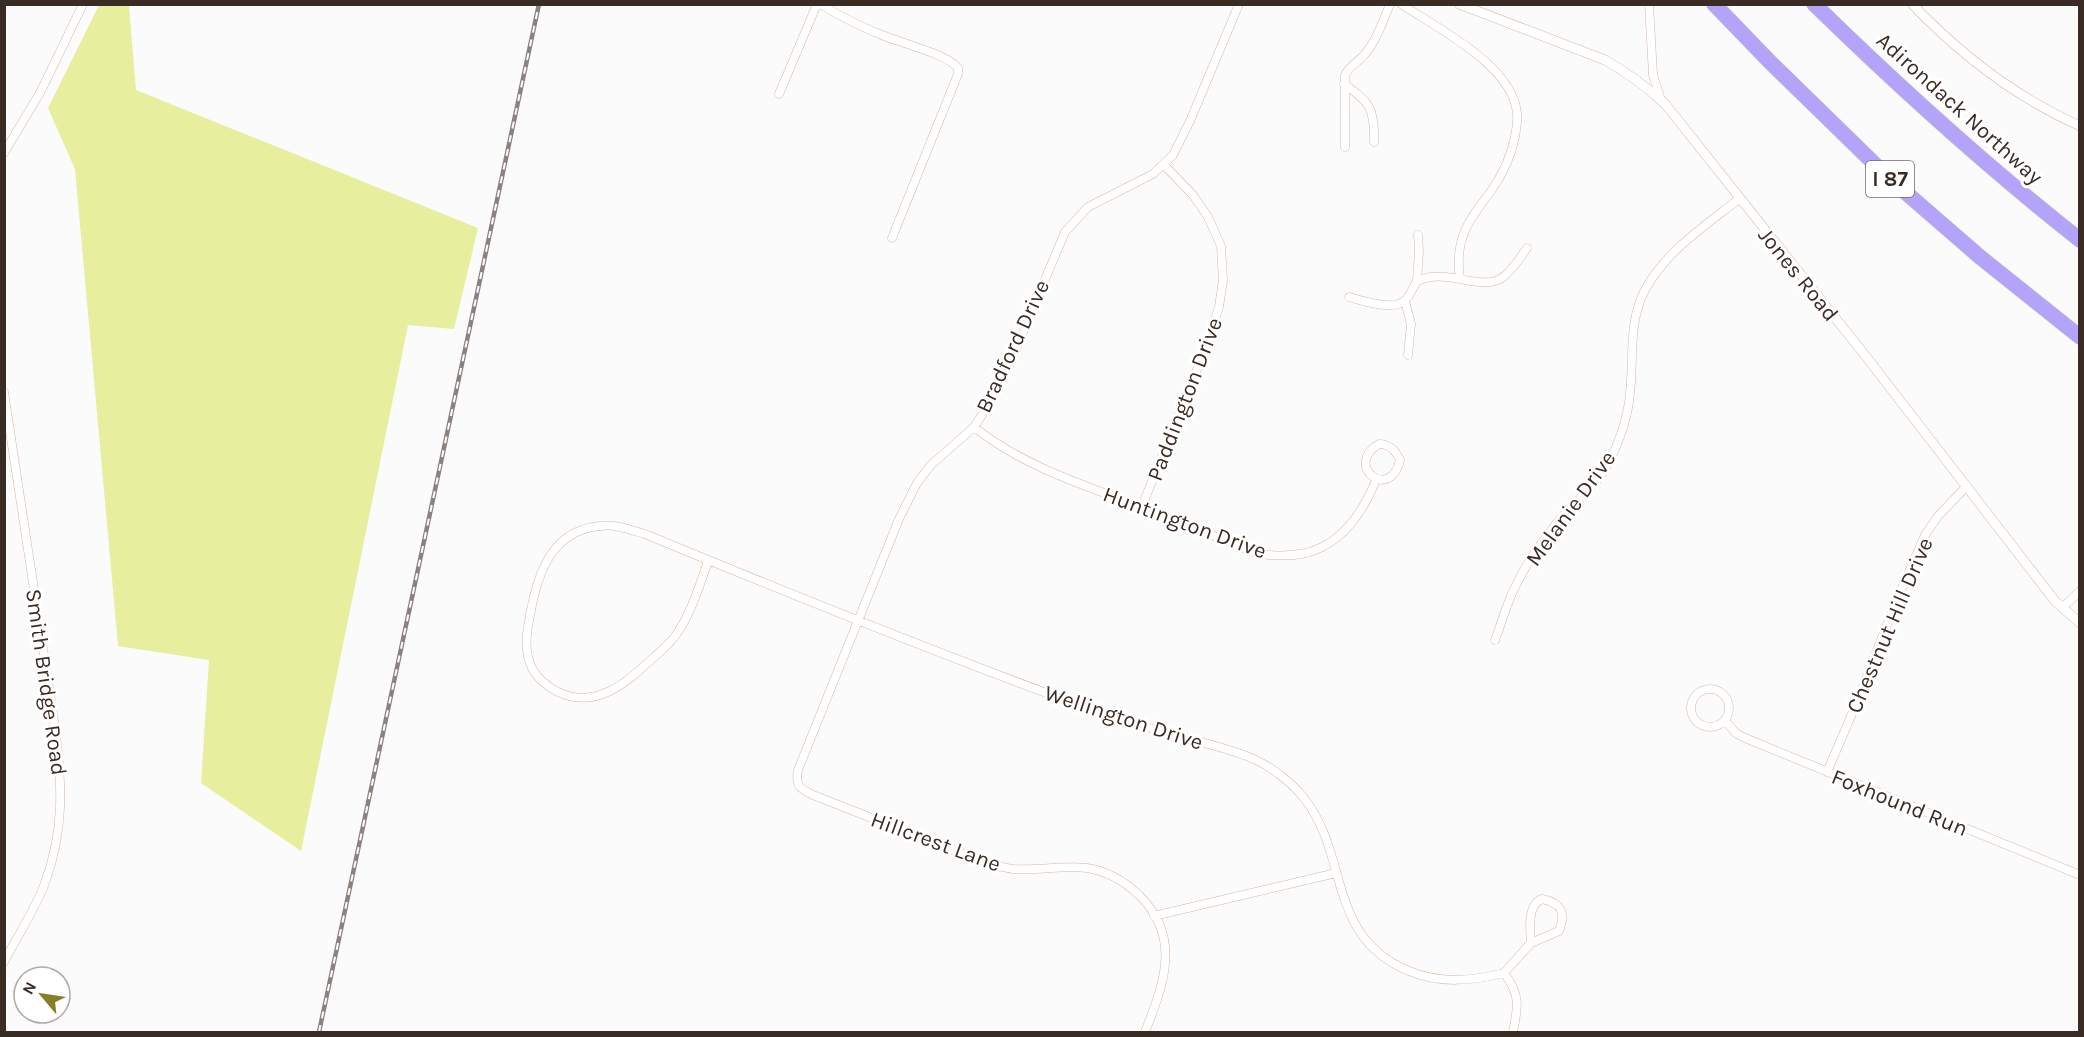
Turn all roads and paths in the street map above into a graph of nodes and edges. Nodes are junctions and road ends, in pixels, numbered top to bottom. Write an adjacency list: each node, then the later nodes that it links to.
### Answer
1 (83, 4): 17 (street)
2 (818, 4): 12 (street); 21 (street)
3 (1239, 4): 18 (street, Bradford Drive)
4 (1390, 4): 11 (street)
5 (1401, 4): 24 (street)
6 (1459, 4): 13 (street, Jones Road)
7 (1649, 4): 13 (street)
8 (1714, 4): 28 (highway, I 87)
9 (1814, 4): 22 (highway, Adirondack Northway)
10 (1912, 4): 14 (street)
11 (1344, 84): 15 (street); 16 (street)
12 (779, 94)
13 (1661, 100): 19 (street, Jones Road)
14 (2079, 126)
15 (1374, 142)
16 (1345, 147)
17 (4, 153)
18 (1164, 165): 32 (street, Bradford Drive); 35 (street, Paddington Drive)
19 (1739, 199): 34 (street, Jones Road); 41 (street, Melanie Drive)
20 (1418, 235): 25 (street)
21 (892, 238)
22 (2079, 240)
23 (1527, 249): 24 (street)
24 (1460, 278): 25 (street)
25 (1417, 281): 27 (street)
26 (1349, 297): 27 (street)
27 (1405, 301): 29 (street)
28 (2079, 337)
29 (1408, 355)
30 (4, 392): 31 (street, Smith Bridge Road)
31 (5, 403): 49 (street, Smith Bridge Road)
32 (974, 427): 35 (street, Huntington Drive); 39 (street, Bradford Drive)
33 (1376, 480): 33 (street); 35 (street, Huntington Drive)
34 (1966, 487): 38 (street, Jones Road); 43 (street, Chestnut Hill Drive)
35 (1142, 507)
36 (708, 561): 36 (street); 39 (street, Wellington Drive)
37 (2079, 591): 38 (street)
38 (2062, 608): 40 (street, Jones Road)
39 (858, 620): 44 (street, Bradford Drive); 45 (street, Wellington Drive)
40 (2079, 623)
41 (1495, 640)
42 (1725, 721): 42 (street); 43 (street, Foxhound Run)
43 (1827, 772): 46 (street, Foxhound Run)
44 (798, 786): 47 (street, Hillcrest Lane)
45 (1336, 873): 47 (street); 50 (street, Wellington Drive)
46 (2079, 875)
47 (1154, 916): 51 (street, Hillcrest Lane)
48 (1531, 943): 48 (street); 50 (street)
49 (4, 962)
50 (1504, 973): 52 (street)
51 (1145, 1032)
52 (1513, 1032)

